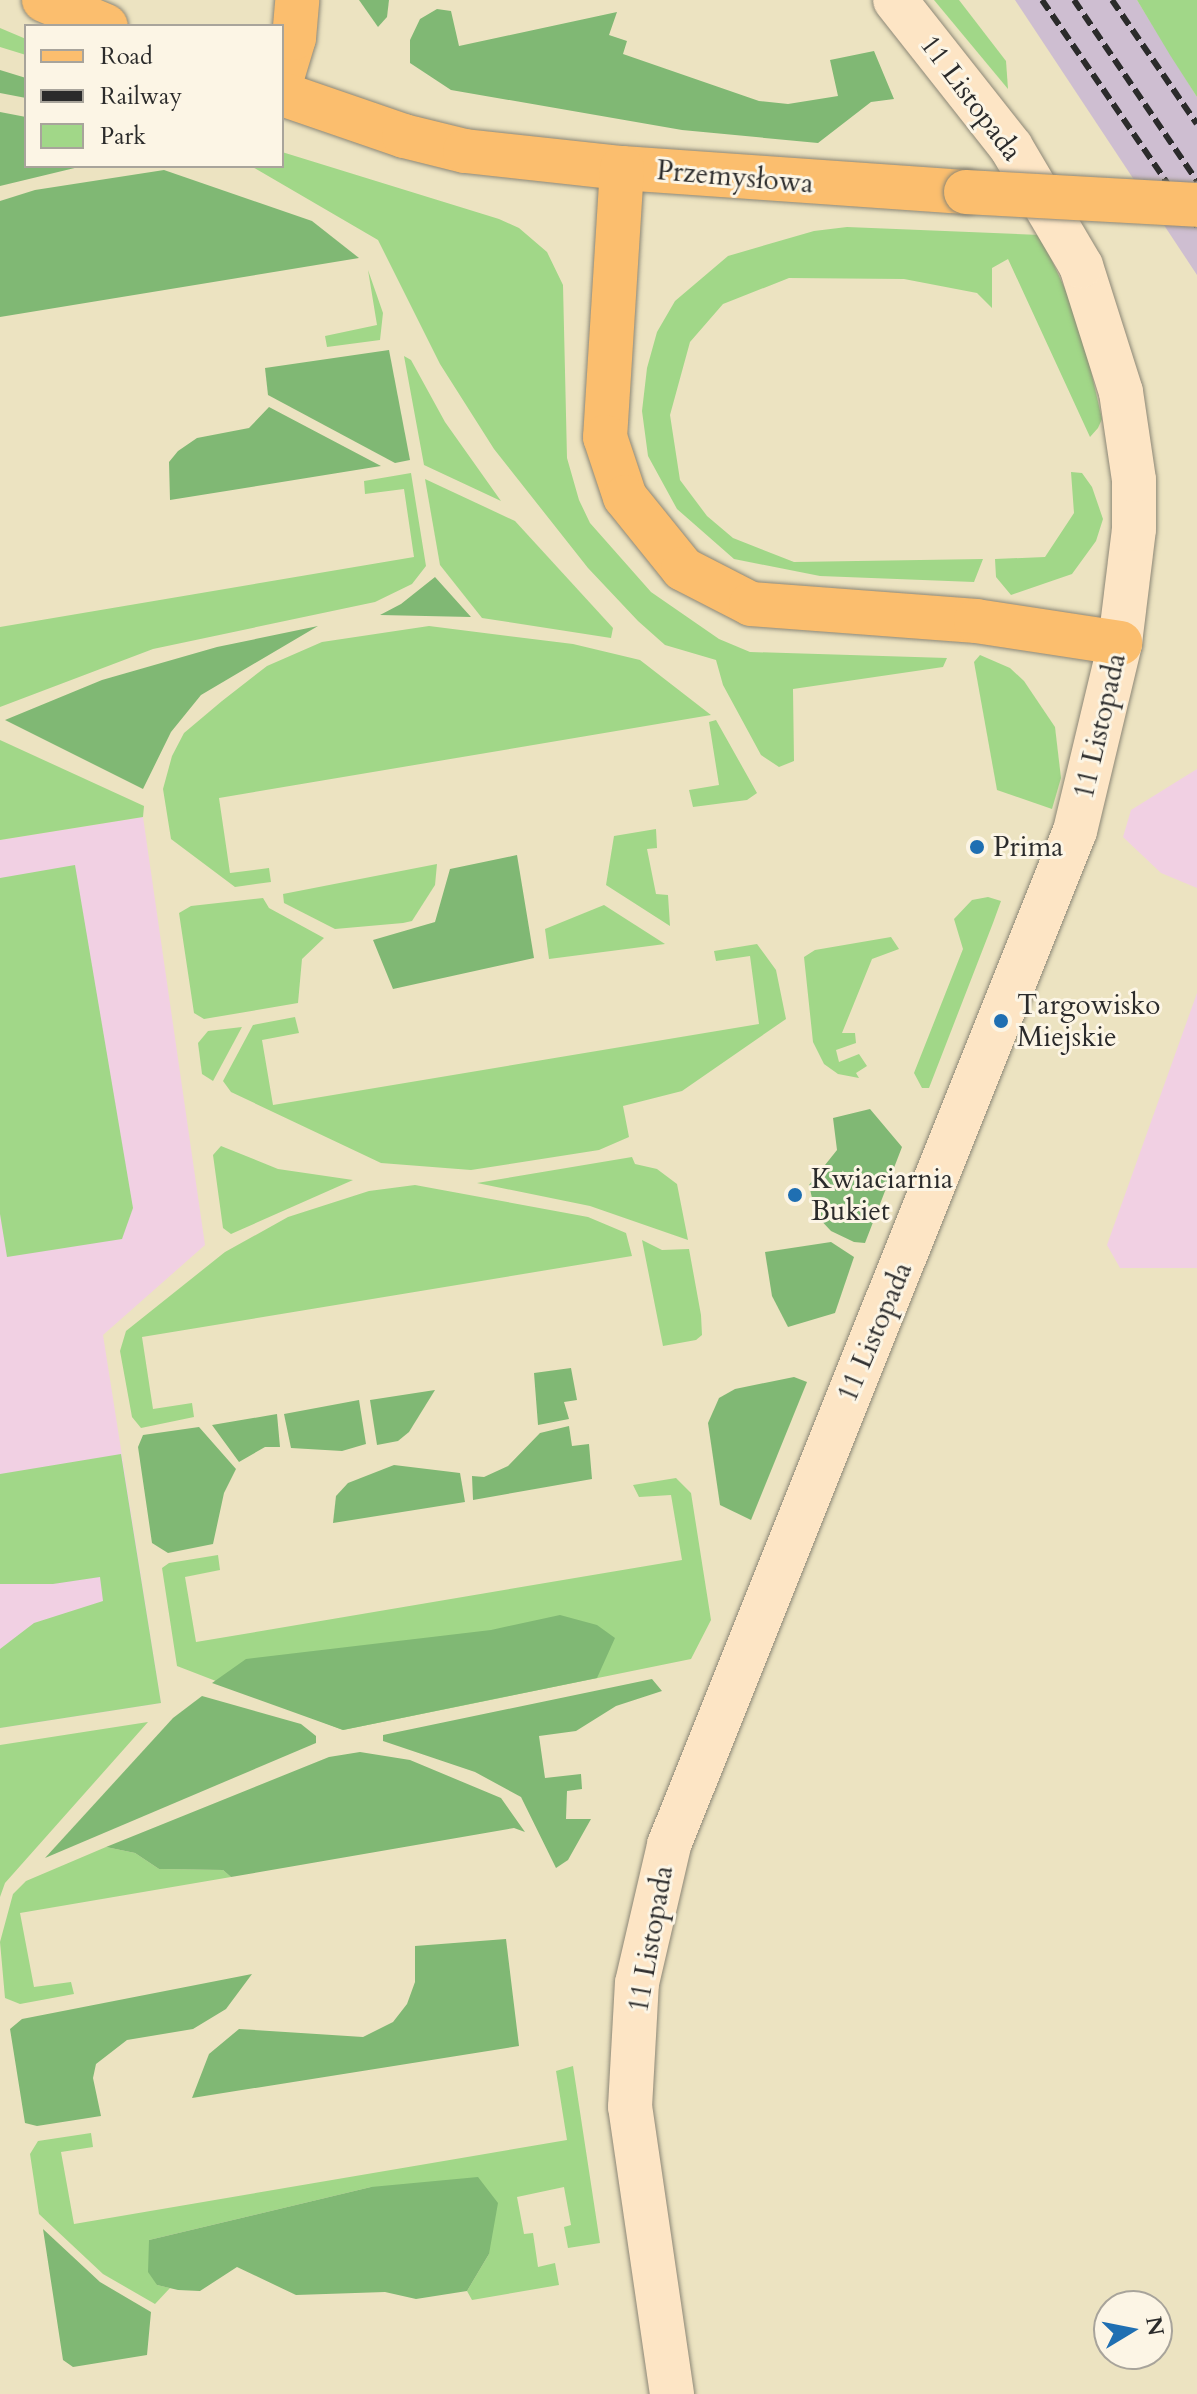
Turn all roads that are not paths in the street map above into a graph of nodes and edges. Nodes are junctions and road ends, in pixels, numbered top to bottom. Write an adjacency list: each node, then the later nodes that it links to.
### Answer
1 (44, 0): 4 (main road)
2 (297, 0): 5 (main road)
3 (895, 0): 9 (street, 11 Listopada)
4 (101, 24)
5 (284, 71)
6 (284, 95): 7 (main road, Przemysłowa)
7 (622, 168): 8 (main road, Przemysłowa, bridge); 9 (main road)
8 (1197, 205)
9 (1120, 643): 10 (street, 11 Listopada)
10 (672, 2394)

